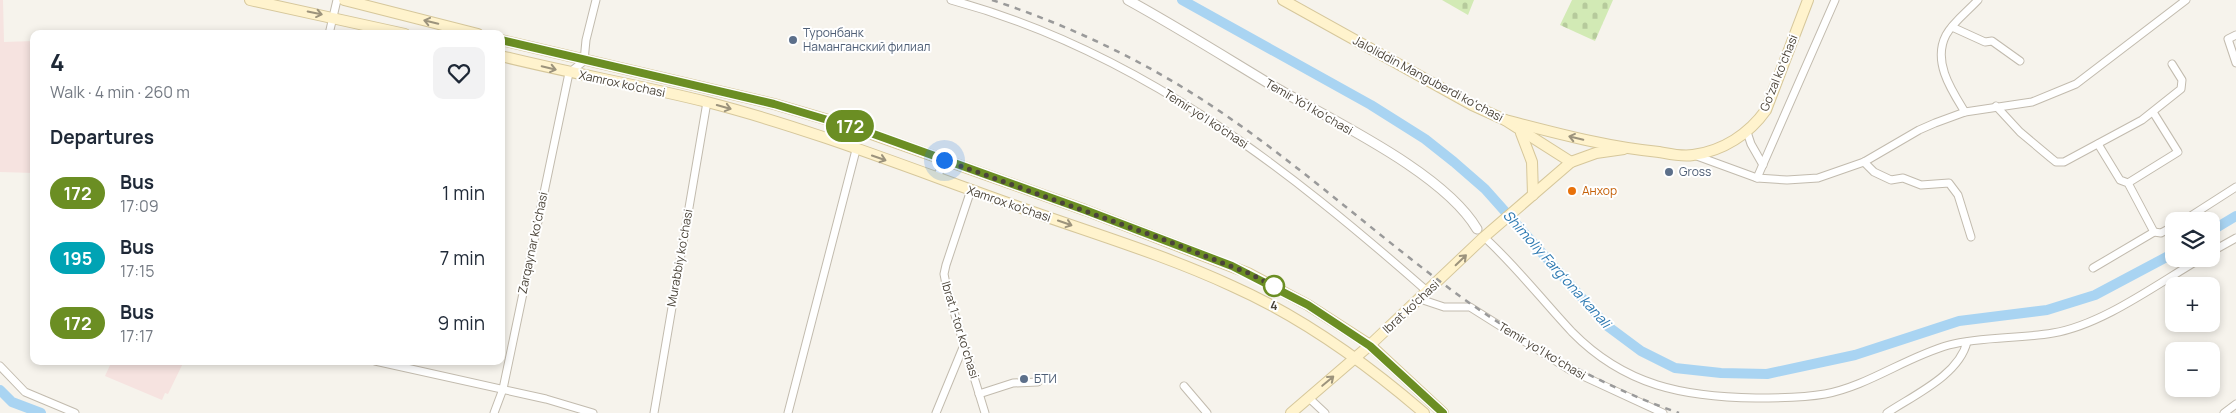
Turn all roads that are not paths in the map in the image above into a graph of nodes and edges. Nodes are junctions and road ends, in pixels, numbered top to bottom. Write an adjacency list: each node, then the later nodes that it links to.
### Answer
1 (250, 0): 12 (main road, one-way to 12)
2 (337, 0): 12 (street)
3 (344, 0): 16 (main road, one-way to 3)
4 (596, 0): 20 (street)
5 (951, 0): 55 (street, Temir yo'l ko'chasi)
6 (1128, 0): 49 (street, Temir Yoʻl koʻchasi)
7 (1283, 0): 29 (main road, Jaloliddin Manguberdi koʻchasi)
8 (1808, 0): 31 (main road, Goʻzal koʻchasi)
9 (1835, 0): 39 (street)
10 (1978, 0): 13 (street)
11 (2186, 0): 26 (street)
12 (333, 17): 14 (street); 15 (main road)
13 (1952, 28): 21 (street); 27 (street)
14 (330, 30)
15 (388, 30)
16 (453, 30)
17 (2236, 35): 22 (street)
18 (505, 41): 20 (main road)
19 (505, 57): 24 (main road, Xamrox ko'chasi, one-way to 24)
20 (584, 61): 24 (street); 36 (main road)
21 (2020, 61)
22 (2236, 63)
23 (2172, 64): 28 (street)
24 (569, 73): 25 (main road, Xamrox ko'chasi); 64 (street, Zarqaynar ko‘chasi)
25 (707, 102): 34 (main road, Xamrox ko'chasi, one-way to 34); 71 (street, Murabbiy ko‘chasi)
26 (1996, 106): 27 (street); 32 (street)
27 (1965, 112): 38 (street)
28 (2153, 112): 32 (street); 42 (street)
29 (1505, 120): 30 (main road, Jaloliddin Manguberdi koʻchasi); 33 (main road, one-way to 29)
30 (1521, 132): 37 (main road, Jaloliddin Manguberdi koʻchasi); 45 (main road)
31 (1747, 132): 35 (main road, Goʻzal koʻchasi); 39 (street)
32 (2098, 144): 42 (street)
33 (1624, 149): 35 (main road, Goʻzal koʻchasi); 37 (main road)
34 (856, 150): 40 (main road, Xamrox ko'chasi, one-way to 40); 72 (street)
35 (1694, 155): 41 (street)
36 (944, 160): 40 (street); 58 (main road)
37 (1571, 162): 45 (main road, Ibrat ko'chasi)
38 (1864, 162): 41 (street); 50 (street)
39 (1763, 165): 41 (street)
40 (937, 178): 44 (main road, Xamrox ko'chasi)
41 (1757, 178)
42 (2128, 183): 48 (street)
43 (2236, 187): 46 (street)
44 (971, 190): 57 (street, Ibrat 1-tor koʻchasi); 59 (main road, Xamrox ko'chasi, one-way to 59)
45 (1533, 195): 49 (main road, Ibrat ko'chasi)
46 (2197, 212)
47 (2165, 231): 48 (street)
48 (2154, 232): 54 (street)
49 (1480, 233): 55 (main road, Ibrat ko'chasi, one-way to 49); 56 (street)
50 (1971, 237)
51 (2236, 238): 52 (street)
52 (2220, 247)
53 (2186, 267): 56 (street)
54 (2093, 268)
55 (1424, 295): 58 (main road, Ibrat ko'chasi); 80 (street, Temir yoʻl koʻchasi)
56 (1967, 342): 81 (street)
57 (964, 345): 65 (street, Ibrat 1-tor koʻchasi); 73 (street)
58 (1370, 346): 59 (main road, Ibrat ko'chasi); 79 (main road)
59 (1355, 359): 66 (main road, Ibrat ko'chasi, one-way to 59); 78 (main road, Xamrox ko'chasi)
60 (394, 365): 64 (street)
61 (0, 366): 68 (street)
62 (1038, 382): 65 (street)
63 (1184, 386): 75 (street)
64 (503, 389): 69 (street, Zarqaynar ko‘chasi); 70 (street)
65 (979, 394): 74 (street, Ibrat 1-tor koʻchasi)
66 (1309, 398): 76 (main road, Ibrat ko'chasi); 77 (street)
67 (2236, 404): 82 (street)
68 (75, 413)
69 (494, 413)
70 (594, 413)
71 (654, 413)
72 (788, 413)
73 (936, 413)
74 (985, 413)
75 (1207, 413)
76 (1291, 413)
77 (1325, 413)
78 (1424, 413)
79 (1443, 413)
80 (1663, 413)
81 (1887, 413)
82 (2224, 413)

